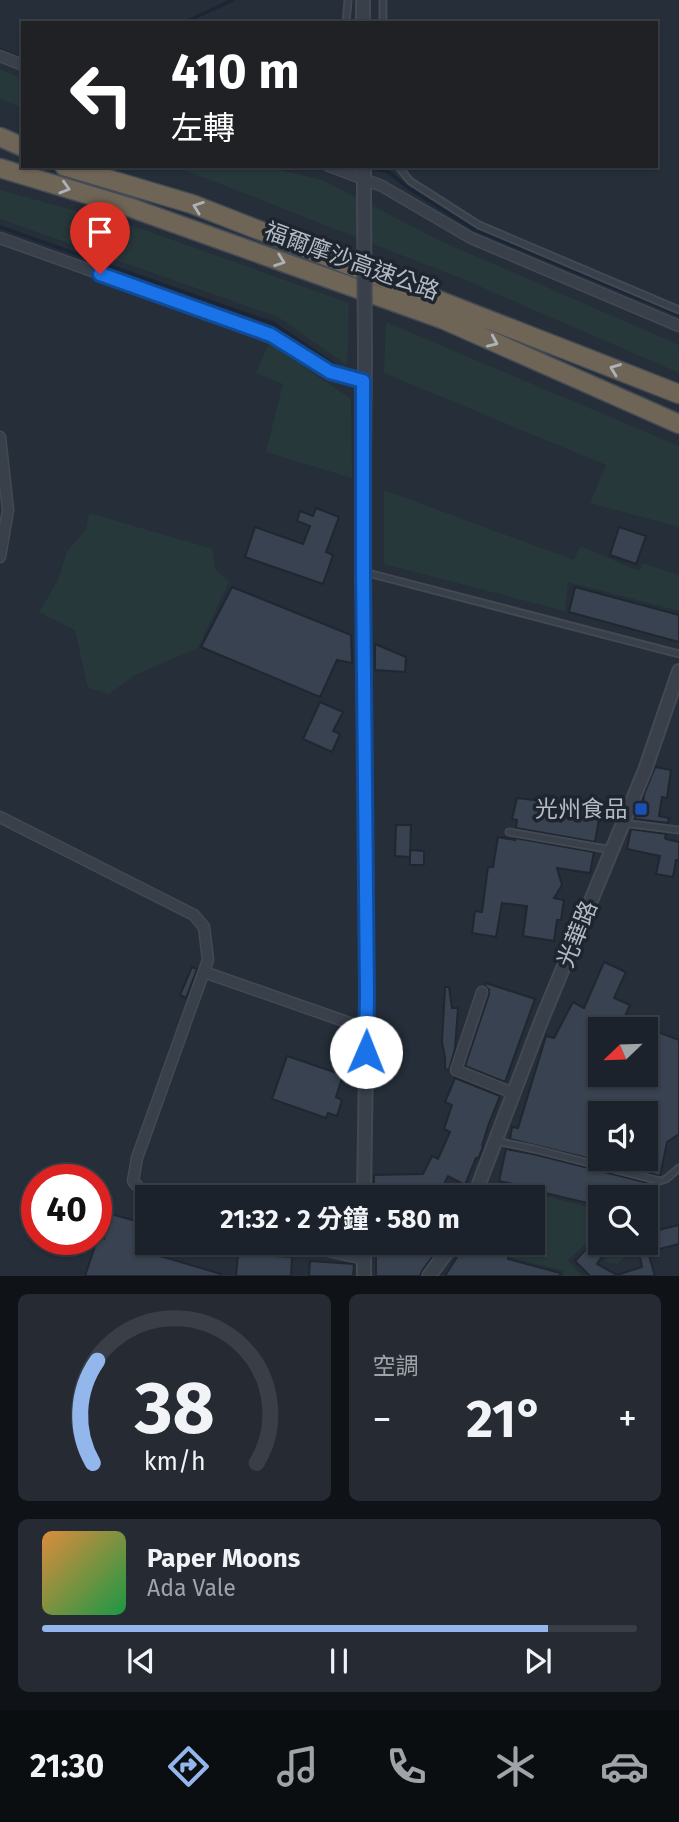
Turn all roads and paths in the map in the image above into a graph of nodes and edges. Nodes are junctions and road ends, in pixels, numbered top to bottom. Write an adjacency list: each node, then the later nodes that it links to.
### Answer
1 (348, 0): 4 (lane)
2 (363, 0): 5 (street)
3 (383, 0): 6 (lane)
4 (346, 21)
5 (363, 21)
6 (383, 21)
7 (0, 56): 8 (street)
8 (21, 64)
9 (0, 137): 11 (highway)
10 (0, 145): 12 (highway)
11 (21, 149)
12 (21, 150)
13 (0, 168): 25 (highway, 福爾摩沙高速公路, one-way to 25)
14 (68, 168): 24 (highway, 福爾摩沙高速公路, one-way to 14)
15 (339, 168): 17 (street)
16 (400, 168): 18 (lane)
17 (364, 173): 20 (street); 23 (street, bridge)
18 (480, 225): 20 (lane); 21 (lane)
19 (0, 238): 23 (street)
20 (471, 238): 22 (street)
21 (679, 310)
22 (679, 326)
23 (363, 381): 28 (street)
24 (679, 394)
25 (679, 424)
26 (0, 437): 27 (street)
27 (0, 557)
28 (363, 572): 29 (lane); 38 (street)
29 (679, 654)
30 (679, 671): 32 (street, 光華路)
31 (0, 817): 36 (street)
32 (623, 823): 33 (lane); 35 (street, 光華路)
33 (679, 830)
34 (509, 832): 35 (lane)
35 (612, 849): 39 (street, 光華路)
36 (204, 972): 38 (street); 42 (street)
37 (482, 992): 39 (street)
38 (367, 1029): 43 (street)
39 (513, 1093): 40 (street, 光華路)
40 (495, 1141): 41 (lane); 44 (street, 光華路)
41 (679, 1168)
42 (136, 1185)
43 (364, 1185)
44 (478, 1185)
45 (346, 1255): 48 (street)
46 (364, 1255): 48 (street)
47 (444, 1255): 50 (street)
48 (364, 1259): 49 (street)
49 (364, 1276)
50 (429, 1276)

